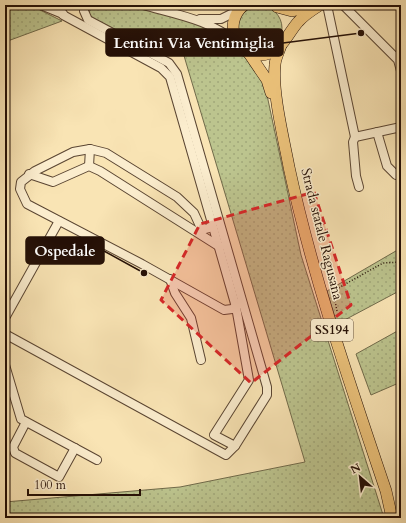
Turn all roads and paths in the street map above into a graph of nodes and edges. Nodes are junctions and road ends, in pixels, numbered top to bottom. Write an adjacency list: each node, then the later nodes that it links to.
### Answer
1 (41, 5): 11 (street)
2 (59, 5): 11 (street)
3 (142, 5): 12 (street)
4 (317, 5): 8 (main road)
5 (320, 5): 13 (main road)
6 (327, 5): 19 (street)
7 (343, 5): 16 (street)
8 (276, 6): 13 (main road)
9 (85, 7): 11 (street); 33 (street)
10 (242, 7): 12 (street); 14 (main road)
11 (66, 16): 28 (street)
12 (190, 18): 14 (street)
13 (283, 42): 15 (main road); 20 (main road)
14 (237, 43): 15 (main road)
15 (248, 52): 20 (main road)
16 (401, 71)
17 (401, 127): 18 (street)
18 (377, 132): 19 (street); 24 (street)
19 (355, 137): 25 (street)
20 (284, 140): 47 (main road, Strada statale Ragusana / SS194)
21 (90, 149): 22 (street); 23 (street); 27 (street)
22 (88, 166): 23 (street); 29 (street)
23 (29, 174): 26 (street)
24 (401, 174)
25 (360, 187)
26 (60, 221): 32 (street); 37 (street)
27 (198, 222): 28 (street); 29 (street)
28 (213, 223): 30 (street)
29 (190, 228): 30 (street)
30 (220, 247): 34 (street)
31 (401, 262): 36 (path)
32 (170, 279): 35 (street); 41 (street)
33 (243, 300): 34 (street); 39 (street)
34 (236, 307): 35 (street); 38 (street)
35 (224, 310): 38 (street)
36 (339, 317)
37 (5, 318)
38 (239, 323): 39 (street); 44 (street)
39 (250, 325): 44 (street)
40 (5, 334): 44 (street)
41 (201, 360)
42 (5, 365): 43 (street)
43 (26, 422): 45 (street); 45 (street)
44 (235, 446)
45 (75, 448): 46 (street)
46 (97, 460)
47 (392, 518)

